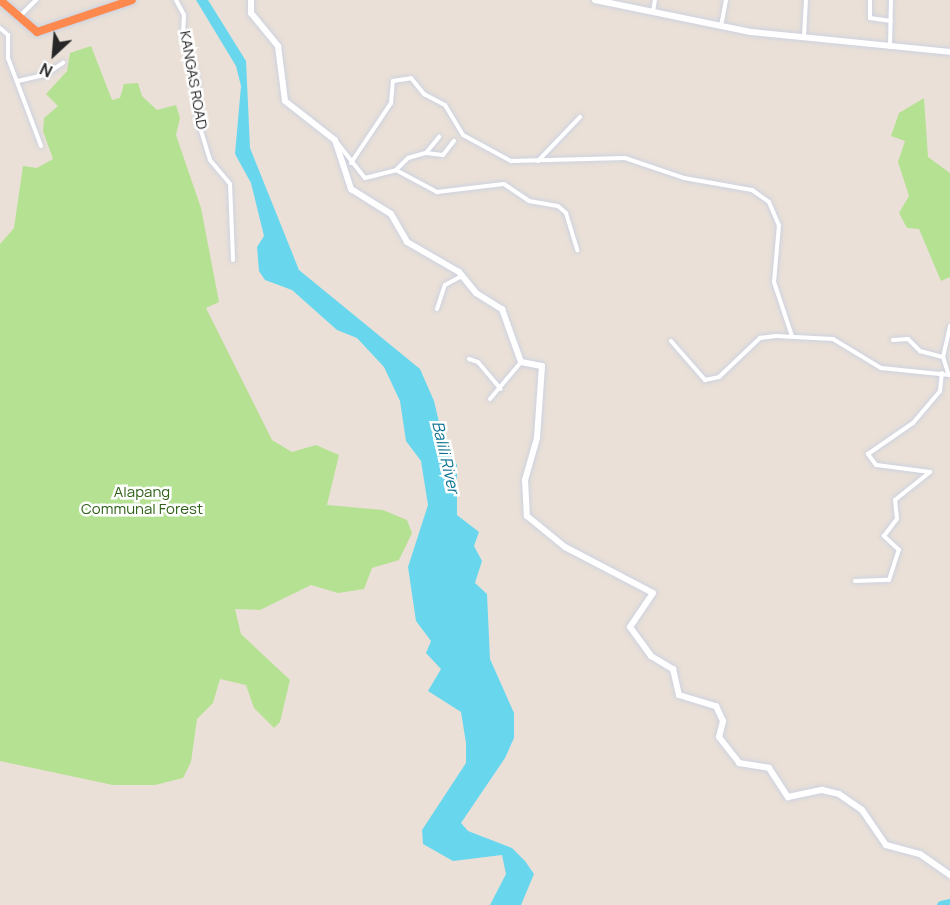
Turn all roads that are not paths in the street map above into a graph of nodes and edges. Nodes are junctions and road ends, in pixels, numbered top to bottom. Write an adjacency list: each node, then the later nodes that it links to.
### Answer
1 (0, 0): 13 (highway)
2 (36, 0): 13 (street)
3 (127, 0): 13 (highway)
4 (176, 0): 32 (street, KANGAS ROAD)
5 (251, 0): 24 (street)
6 (595, 0): 12 (street)
7 (655, 0): 12 (street)
8 (726, 0): 15 (street)
9 (807, 0): 17 (street)
10 (870, 0): 14 (street)
11 (891, 0): 14 (street)
12 (653, 13): 15 (street)
13 (20, 16)
14 (891, 21): 18 (street)
15 (721, 27): 17 (street)
16 (0, 28): 21 (street)
17 (804, 38): 18 (street)
18 (890, 48): 19 (street)
19 (950, 52)
20 (63, 63): 21 (street)
21 (18, 81): 26 (street)
22 (580, 117): 28 (street)
23 (439, 137): 27 (street)
24 (335, 140): 29 (street); 33 (street)
25 (454, 141): 27 (street)
26 (41, 146)
27 (426, 153): 30 (street)
28 (538, 162): 29 (street); 36 (street)
29 (351, 163): 30 (street)
30 (396, 170): 31 (street)
31 (577, 250)
32 (233, 260)
33 (463, 276): 34 (street); 41 (street)
34 (437, 309)
35 (950, 326): 39 (street)
36 (792, 336): 38 (street); 42 (street)
37 (893, 340): 39 (street)
38 (671, 341)
39 (943, 357): 43 (street)
40 (469, 359): 44 (street)
41 (521, 362): 44 (street); 48 (street)
42 (942, 373): 43 (street); 46 (street)
43 (949, 374)
44 (501, 389): 45 (street)
45 (490, 399)
46 (855, 581)
47 (950, 865): 48 (street)
48 (947, 874)

